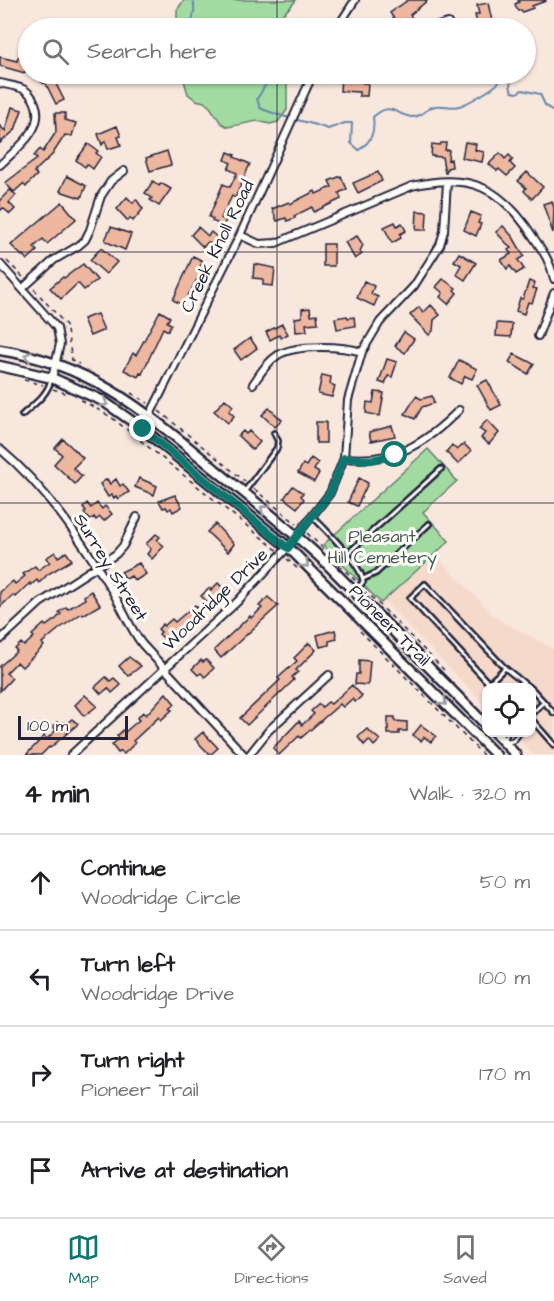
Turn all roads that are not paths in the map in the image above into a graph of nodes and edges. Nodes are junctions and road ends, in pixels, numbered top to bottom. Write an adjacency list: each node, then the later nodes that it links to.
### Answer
1 (355, 0): 2 (street)
2 (343, 18)
3 (0, 83): 5 (street)
4 (308, 84): 8 (street, Creek Knoll Road)
5 (0, 165)
6 (124, 171): 11 (street)
7 (447, 182): 8 (street); 10 (street); 15 (street, Woodridge Drive)
8 (240, 235): 22 (street, Creek Knoll Road)
9 (0, 264): 11 (street)
10 (554, 279)
11 (23, 288): 16 (street)
12 (554, 293): 13 (street)
13 (538, 336)
14 (0, 350): 16 (main road, Pioneer Trail, one-way to 14)
15 (362, 352): 19 (street); 26 (street, Woodridge Drive)
16 (56, 364): 18 (street); 22 (main road, Pioneer Trail)
17 (0, 366): 18 (main road, Pioneer Trail)
18 (52, 378): 21 (lane); 23 (main road, Pioneer Trail, one-way to 23)
19 (253, 384)
20 (459, 411): 26 (street)
21 (22, 415)
22 (151, 417): 23 (street, Creek Knoll Road); 28 (main road, Pioneer Trail)
23 (143, 429): 33 (main road, Pioneer Trail)
24 (274, 434): 28 (lane)
25 (0, 449): 35 (street, Surrey Street)
26 (344, 458): 30 (street, Woodridge Drive)
27 (441, 469): 34 (lane)
28 (243, 492): 32 (main road, Pioneer Trail, one-way to 28)
29 (137, 517): 35 (street)
30 (313, 517): 32 (street, Woodridge Drive); 34 (lane)
31 (429, 524): 36 (lane)
32 (297, 536): 33 (street, Woodridge Drive); 37 (main road, Pioneer Trail)
33 (288, 548): 40 (street, Woodridge Drive); 57 (main road, Pioneer Trail, one-way to 57)
34 (347, 554): 36 (lane)
35 (97, 566): 38 (street); 40 (street, Surrey Street)
36 (363, 579): 37 (lane)
37 (355, 592): 48 (main road, Pioneer Trail)
38 (0, 640)
39 (505, 668): 42 (lane); 42 (lane); 43 (lane)
40 (164, 669): 55 (street, Woodridge Drive); 56 (street, Surrey Street)
41 (329, 675): 56 (street)
42 (489, 683)
43 (524, 683)
44 (536, 693): 45 (lane)
45 (544, 702): 46 (lane); 47 (lane)
46 (536, 709)
47 (554, 713)
48 (482, 721)
49 (536, 725): 54 (lane)
50 (499, 737): 53 (main road)
51 (506, 737): 53 (lane)
52 (516, 737): 53 (lane)
53 (505, 743): 57 (street); 58 (main road)
54 (554, 745)
55 (71, 755)
56 (247, 755)
57 (496, 755)
58 (516, 755)

